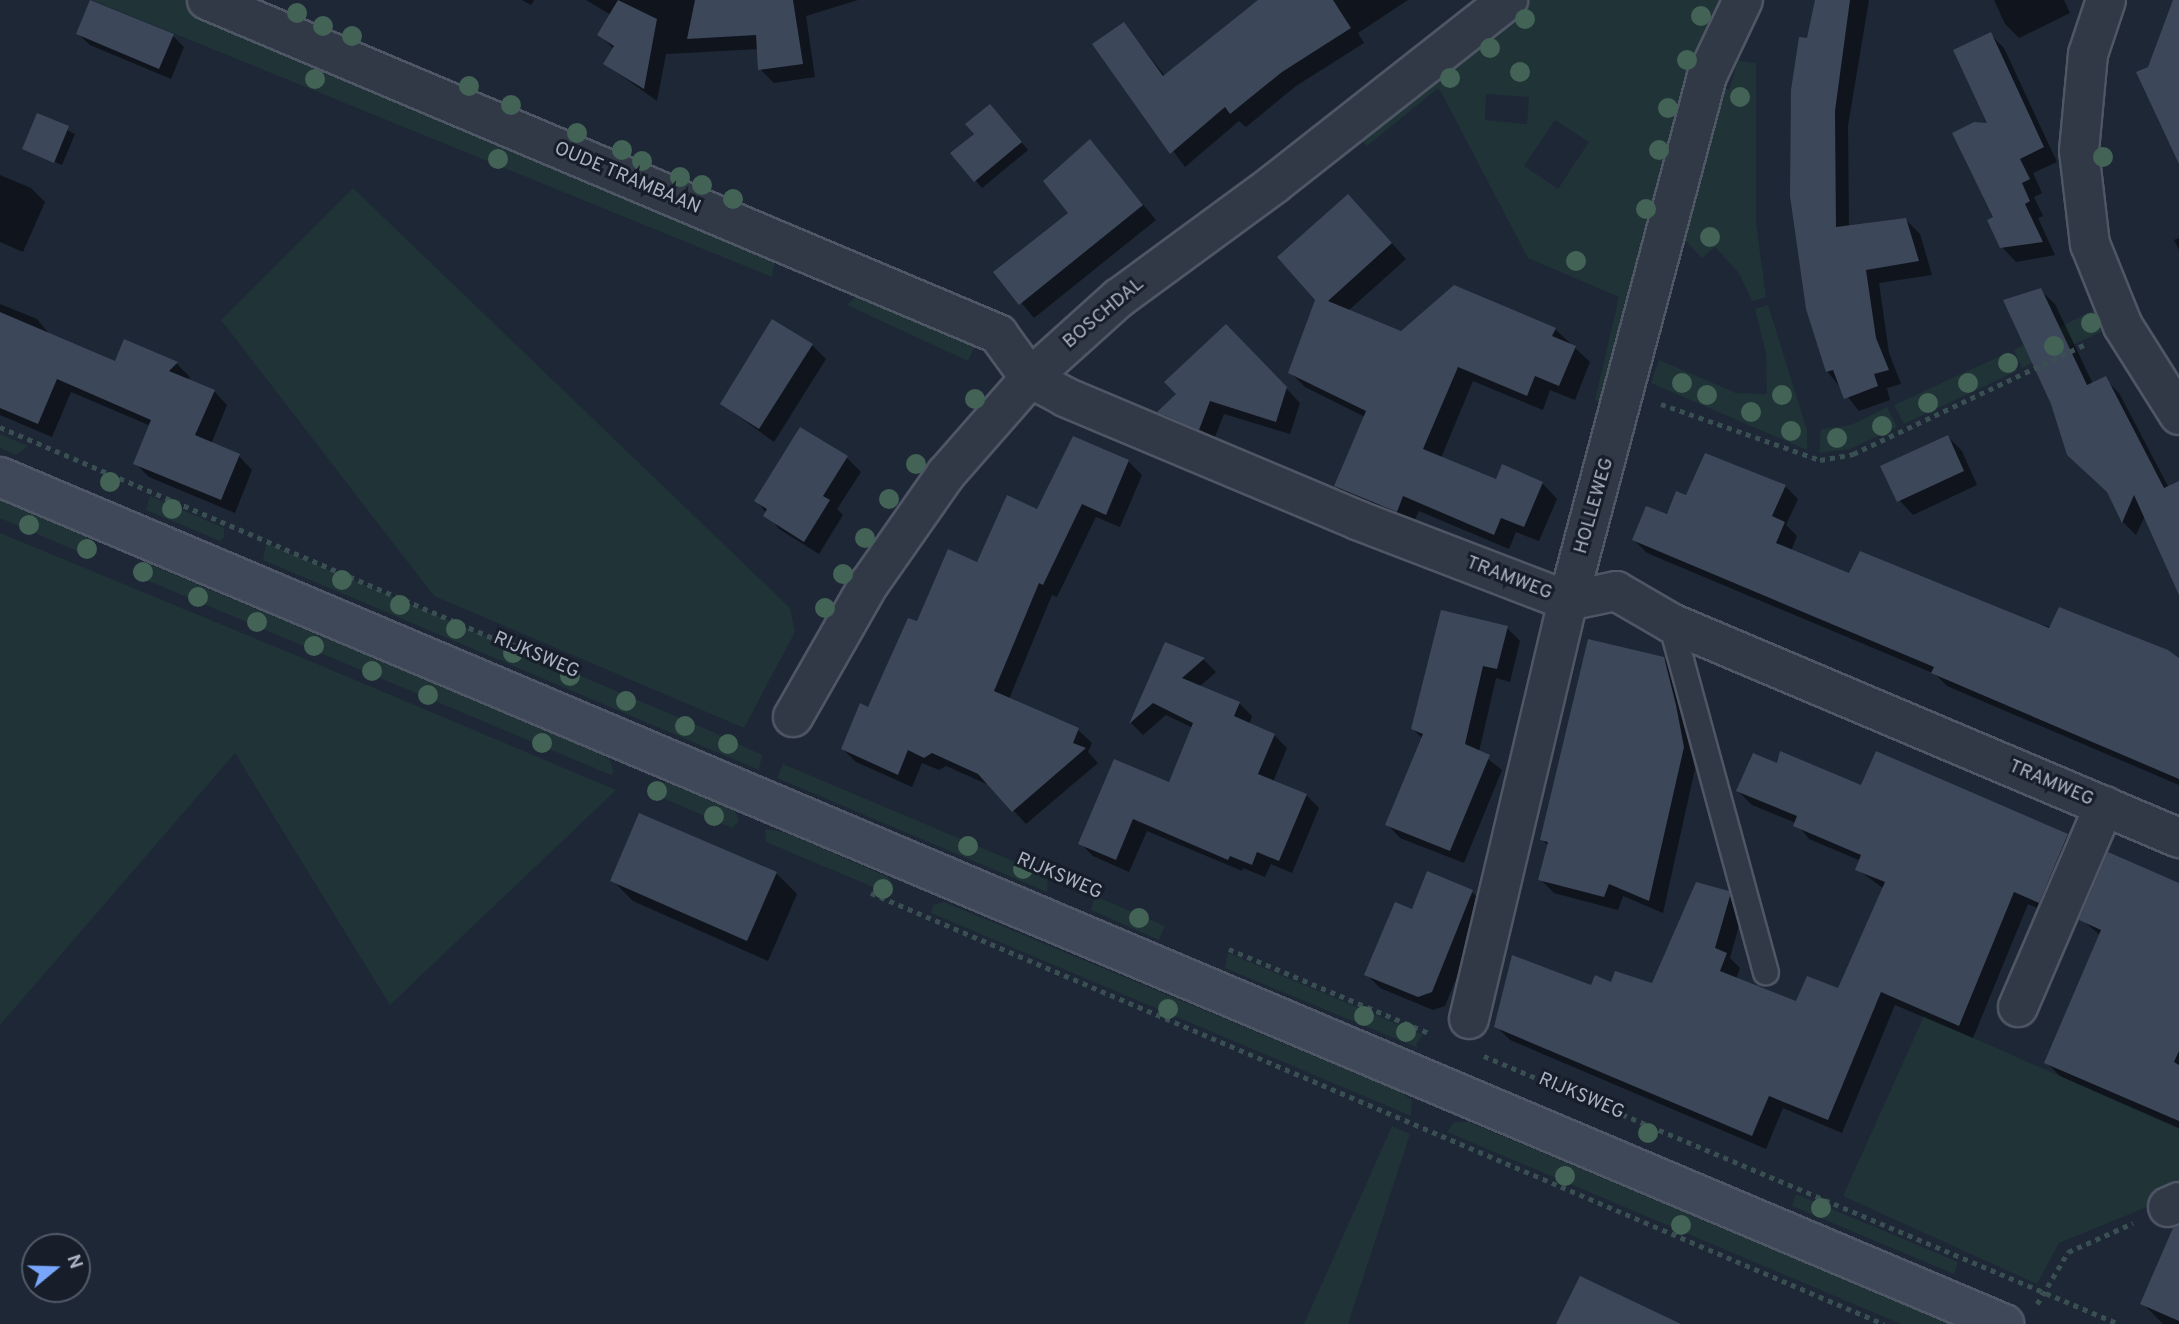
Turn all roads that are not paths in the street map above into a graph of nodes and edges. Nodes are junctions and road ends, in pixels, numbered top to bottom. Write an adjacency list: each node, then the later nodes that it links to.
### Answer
1 (207, 0): 5 (street, OUDE TRAMBAAN)
2 (1508, 0): 5 (street, BOSCHDAL)
3 (1744, 0): 8 (street, HOLLEWEG)
4 (2106, 0): 6 (street)
5 (1030, 378): 8 (street, TRAMWEG); 10 (street, BOSCHDAL)
6 (2179, 415)
7 (0, 477): 16 (main road)
8 (1568, 601): 9 (street, TRAMWEG); 15 (street, HOLLEWEG)
9 (1671, 623): 11 (street, TRAMWEG); 13 (lane)
10 (793, 717)
11 (2104, 806): 12 (street, TRAMWEG); 14 (street, TRAMWEG)
12 (2179, 838)
13 (1766, 972)
14 (2018, 1007)
15 (1464, 1037)
16 (2018, 1319)

